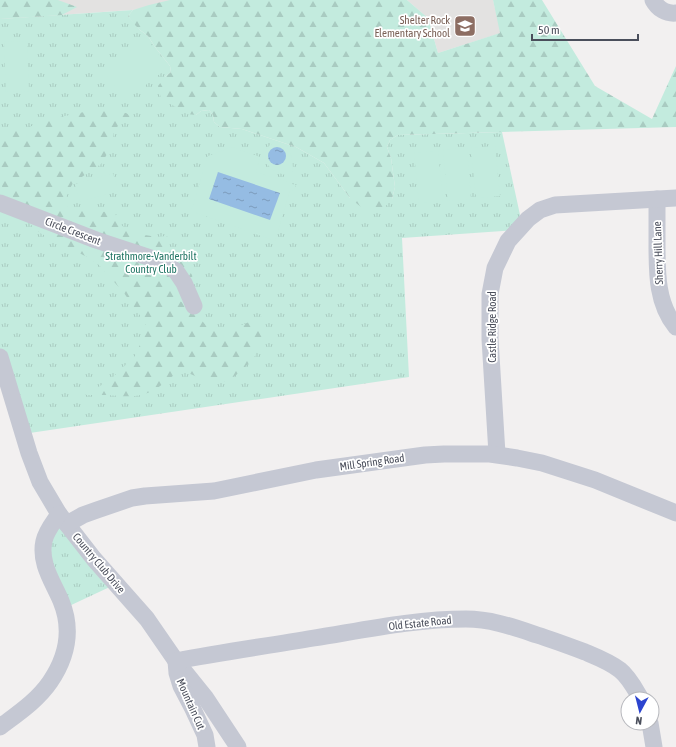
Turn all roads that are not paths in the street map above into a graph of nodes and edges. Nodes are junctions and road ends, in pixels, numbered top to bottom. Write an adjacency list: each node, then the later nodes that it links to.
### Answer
1 (653, 0): 2 (street)
2 (676, 13)
3 (676, 198): 4 (street, Castle Ridge Road)
4 (657, 199): 7 (street, Sherry Hill Lane); 9 (street, Castle Ridge Road)
5 (0, 203): 6 (street, Circle Crescent)
6 (194, 306)
7 (676, 327)
8 (0, 357): 11 (street, Country Club Drive)
9 (497, 454): 10 (street, Mill Spring Road); 11 (street, Mill Spring Road)
10 (676, 513)
11 (63, 519): 12 (street, Country Club Drive); 14 (street, Mill Spring Road)
12 (176, 660): 13 (street, Old Estate Road); 16 (street, Mountain Cut); 17 (street, Country Club Drive)
13 (636, 691)
14 (0, 727)
15 (651, 731): 18 (street)
16 (207, 747)
17 (238, 747)
18 (654, 747)

